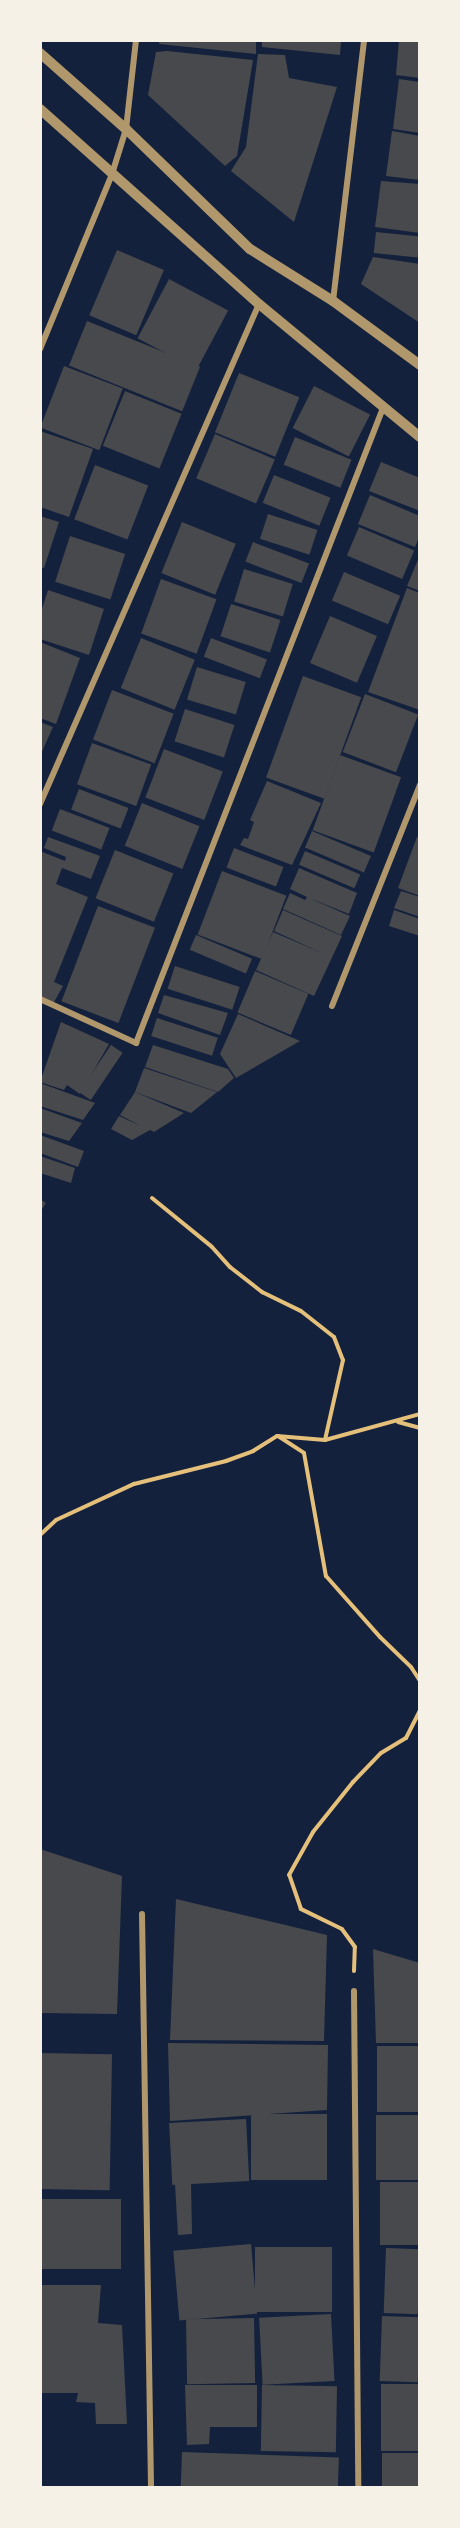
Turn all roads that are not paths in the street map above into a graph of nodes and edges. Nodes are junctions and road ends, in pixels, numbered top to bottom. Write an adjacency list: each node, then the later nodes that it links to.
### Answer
1 (136, 40): 5 (street)
2 (364, 40): 7 (street)
3 (40, 53): 5 (street)
4 (40, 109): 6 (street)
5 (126, 129): 6 (street); 7 (street)
6 (112, 174): 8 (street); 9 (street)
7 (333, 301): 10 (street)
8 (260, 304): 11 (street); 14 (street)
9 (40, 350)
10 (420, 365)
11 (383, 408): 12 (street); 15 (street)
12 (420, 437)
13 (420, 785): 16 (street)
14 (40, 804)
15 (41, 1001)
16 (333, 1006)
17 (141, 1914): 19 (street)
18 (354, 1991): 20 (street)
19 (151, 2487)
20 (358, 2487)

